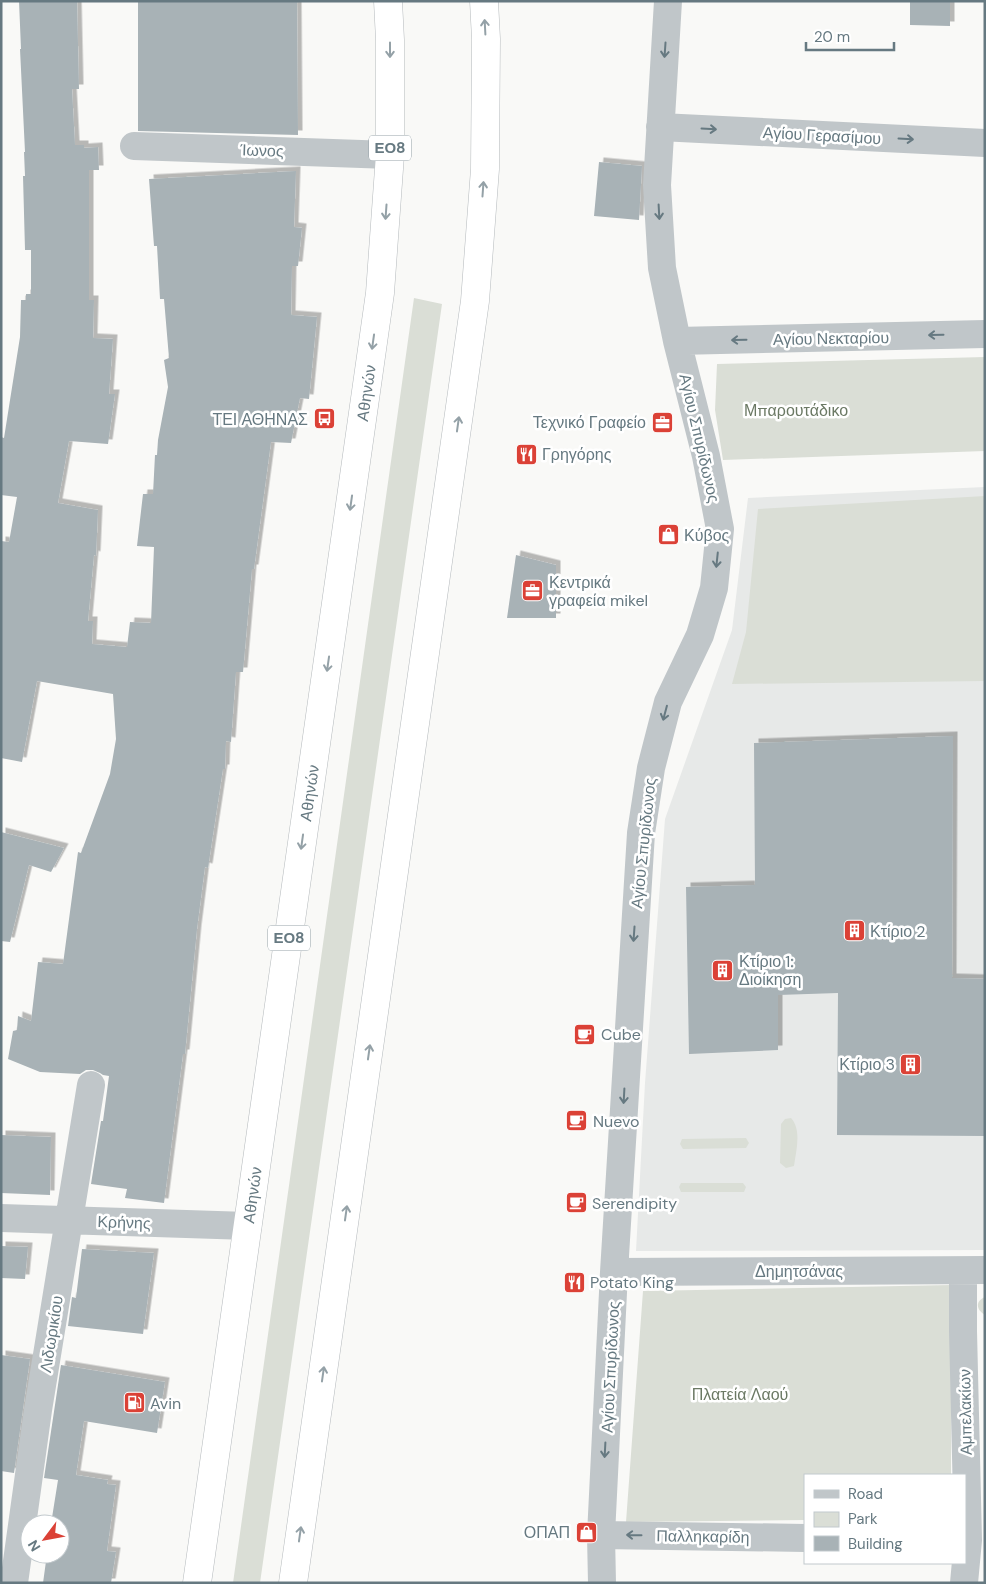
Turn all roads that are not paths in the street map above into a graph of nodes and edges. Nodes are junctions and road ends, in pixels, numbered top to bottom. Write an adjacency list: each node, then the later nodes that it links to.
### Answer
1 (388, 1): 7 (highway, Αθηνών / ΕΟ8, one-way to 7)
2 (484, 1): 24 (highway, one-way to 2)
3 (668, 1): 4 (street, Αγίου Σπυρίδωνος, one-way to 4)
4 (660, 127): 5 (street, Αγίου Γερασίμου, one-way to 5); 9 (street, Αγίου Σπυρίδωνος, one-way to 9)
5 (985, 143)
6 (134, 146): 7 (street, Ίωνος)
7 (390, 155): 13 (highway, Αθηνών / ΕΟ8, one-way to 13)
8 (985, 334): 9 (street, Αγίου Νεκταρίου, one-way to 9)
9 (676, 341): 15 (street, Αγίου Σπυρίδωνος, one-way to 15)
10 (91, 1085): 12 (street, Λιδωρικίου)
11 (1, 1218): 12 (street, Κρήνης)
12 (70, 1220): 13 (street, Κρήνης); 22 (street, Λιδωρικίου)
13 (248, 1226): 23 (highway, Αθηνών / ΕΟ8)
14 (974, 1270): 15 (street, Δημητσάνας); 16 (street, Αμπελακίων)
15 (614, 1272): 18 (street, Αγίου Σπυρίδωνος, one-way to 18)
16 (974, 1330): 17 (street, Αμπελακίων)
17 (976, 1498): 20 (street, Αμπελακίων)
18 (601, 1535): 19 (street, Παλληκαρίδη, one-way to 18); 25 (street, Αγίου Σπυρίδωνος)
19 (804, 1538)
20 (966, 1540)
21 (965, 1564): 26 (street, Αμπελακίων)
22 (14, 1583)
23 (197, 1583)
24 (294, 1583)
25 (602, 1583)
26 (964, 1583)

